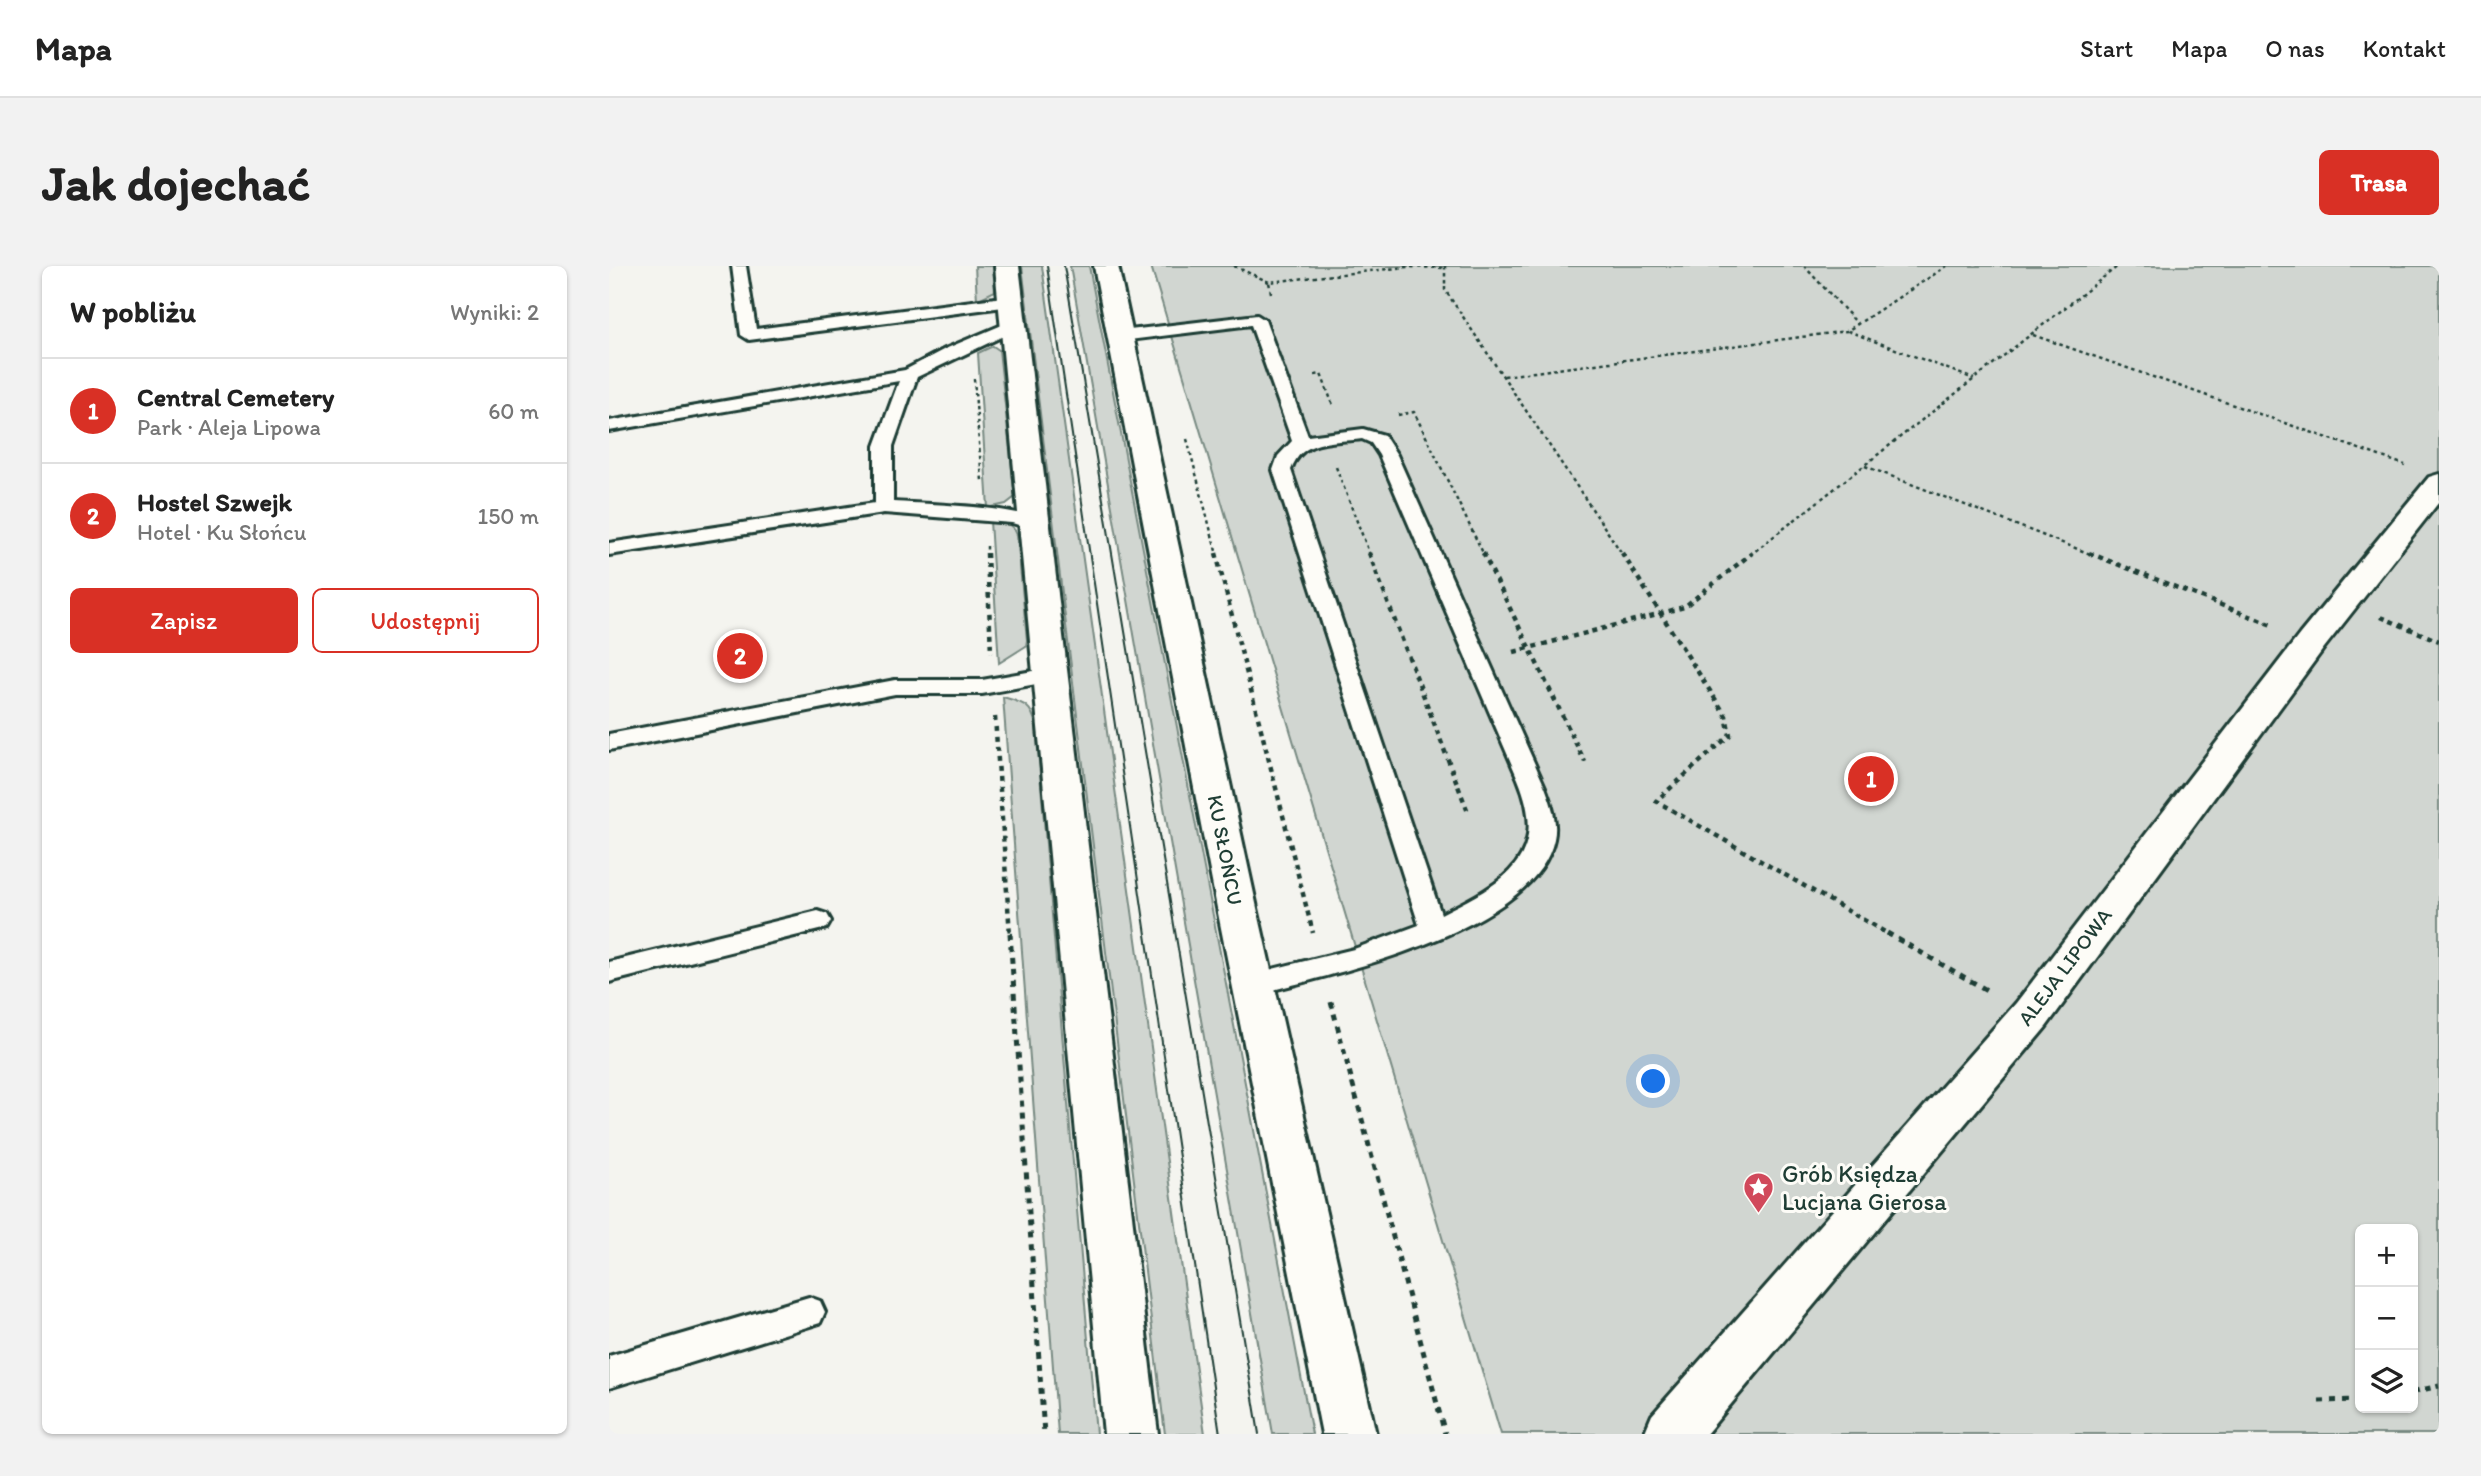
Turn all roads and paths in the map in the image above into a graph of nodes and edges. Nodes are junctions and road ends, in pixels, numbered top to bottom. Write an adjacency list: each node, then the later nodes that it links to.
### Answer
1 (739, 266): 9 (lane)
2 (1106, 266): 14 (main road, KU SŁOŃCU)
3 (1234, 266): 8 (path)
4 (1804, 266): 11 (path)
5 (1947, 266): 11 (path)
6 (2118, 266): 13 (path)
7 (1445, 267): 8 (path); 17 (path)
8 (1269, 282): 10 (path)
9 (1011, 298): 15 (lane); 27 (main road)
10 (1274, 304)
11 (1859, 324): 12 (path)
12 (1847, 331): 17 (path); 18 (path)
13 (2033, 335): 18 (path); 24 (path)
14 (1121, 336): 22 (lane); 42 (main road, KU SŁOŃCU)
15 (972, 344): 16 (lane); 26 (path)
16 (911, 374): 19 (lane); 25 (lane)
17 (1504, 376): 30 (path)
18 (1974, 379): 23 (path)
19 (609, 426)
20 (1184, 431): 40 (path)
21 (1340, 436): 22 (lane); 33 (lane); 37 (path)
22 (1301, 442): 39 (lane)
23 (1865, 466): 30 (path); 31 (path)
24 (2426, 475): 29 (main road, ALEJA LIPOWA)
25 (884, 506): 26 (lane); 28 (lane)
26 (985, 514): 27 (lane); 35 (path)
27 (1035, 524): 34 (main road)
28 (609, 549)
29 (2343, 602): 31 (main road, ALEJA LIPOWA); 32 (path)
30 (1663, 615): 33 (path); 43 (path)
31 (2312, 641): 43 (main road, ALEJA LIPOWA)
32 (2439, 641)
33 (1479, 660): 39 (lane)
34 (1050, 675): 35 (lane); 51 (main road)
35 (992, 685): 36 (lane); 50 (path)
36 (609, 742)
37 (1468, 812)
38 (818, 921): 41 (lane)
39 (1433, 928): 40 (lane)
40 (1321, 967): 42 (lane); 53 (path)
41 (609, 972)
42 (1253, 984): 52 (main road, KU SŁOŃCU)
43 (2031, 1015): 54 (main road, ALEJA LIPOWA)
44 (809, 1312): 45 (lane)
45 (609, 1372)
46 (2439, 1385): 47 (path)
47 (2418, 1391)
48 (2355, 1400): 49 (path)
49 (2319, 1401)
50 (1044, 1434)
51 (1131, 1434)
52 (1349, 1434)
53 (1445, 1434)
54 (1671, 1434)

